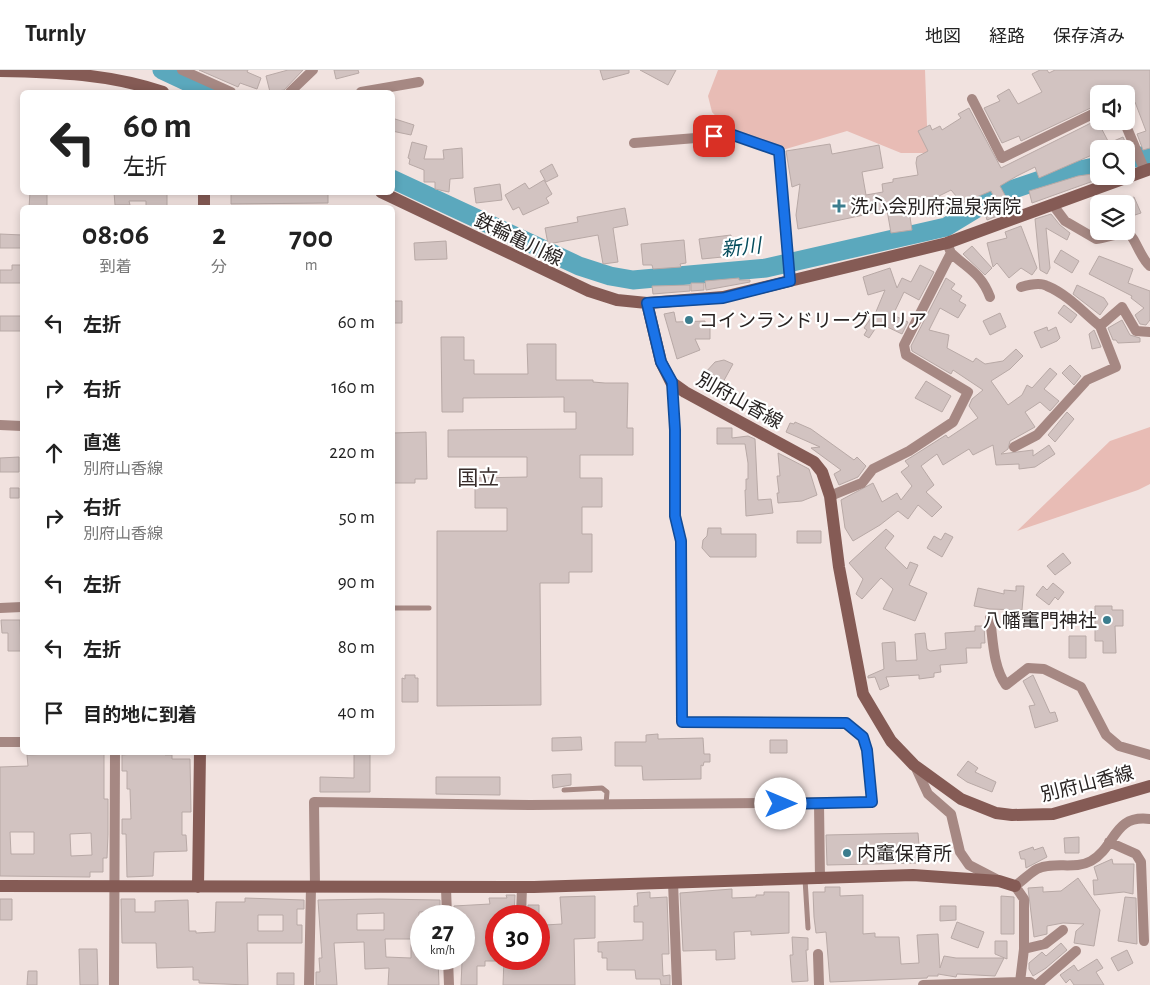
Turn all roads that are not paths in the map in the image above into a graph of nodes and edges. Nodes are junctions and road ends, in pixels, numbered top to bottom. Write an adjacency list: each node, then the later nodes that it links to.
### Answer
1 (182, 70): 7 (street)
2 (313, 70): 8 (street)
3 (0, 71): 4 (main road)
4 (104, 74): 6 (main road)
5 (419, 82): 9 (street)
6 (156, 90)
7 (227, 90)
8 (292, 90)
9 (373, 90)
10 (972, 99): 11 (street)
11 (1090, 115)
12 (1128, 130): 14 (street)
13 (634, 143): 19 (street)
14 (1146, 168): 16 (main road)
15 (387, 195): 22 (main road, 鉄輪亀川線)
16 (1053, 205): 17 (main road); 18 (street)
17 (949, 248): 19 (main road); 21 (street); 29 (street)
18 (1150, 266)
19 (790, 281): 22 (main road)
20 (1021, 287): 23 (street)
21 (990, 297)
22 (647, 303): 25 (main road, 別府山香線)
23 (1100, 326): 24 (street); 28 (street)
24 (1150, 332)
25 (672, 382): 29 (main road, 別府山香線); 43 (lane)
26 (0, 426): 27 (street)
27 (20, 426)
28 (1014, 447)
29 (830, 496): 40 (main road, 別府山香線)
30 (20, 607): 31 (street)
31 (0, 608)
32 (395, 608): 33 (lane)
33 (429, 608)
34 (990, 618): 39 (street)
35 (0, 742): 36 (street)
36 (20, 742)
37 (115, 755): 53 (street)
38 (200, 755): 55 (main road)
39 (1150, 755)
40 (914, 765): 41 (main road, 別府山香線); 50 (street)
41 (1150, 786)
42 (564, 790): 45 (lane)
43 (872, 802): 44 (street)
44 (819, 803): 45 (street); 49 (street)
45 (606, 805): 56 (street)
46 (1150, 819): 47 (street)
47 (1109, 842): 54 (street); 63 (street)
48 (805, 879): 49 (main road); 51 (main road); 61 (lane)
49 (820, 879): 50 (main road)
50 (1000, 881): 54 (main road)
51 (673, 882): 57 (main road); 72 (street)
52 (0, 886): 53 (main road)
53 (114, 886): 55 (main road); 69 (street)
54 (1016, 886): 64 (street)
55 (198, 887): 56 (main road)
56 (313, 887): 58 (main road); 70 (street)
57 (522, 887): 58 (main road); 60 (street)
58 (446, 888): 59 (street)
59 (447, 905)
60 (521, 905)
61 (808, 928)
62 (1063, 930): 64 (street)
63 (1144, 941)
64 (1024, 948): 68 (street)
65 (1076, 951): 76 (street)
66 (818, 954): 73 (street)
67 (448, 970): 71 (street)
68 (1020, 982): 75 (street); 76 (street)
69 (114, 985)
70 (309, 985)
71 (449, 985)
72 (677, 985)
73 (819, 985)
74 (923, 985): 75 (street)
75 (943, 985)
76 (1035, 985)

